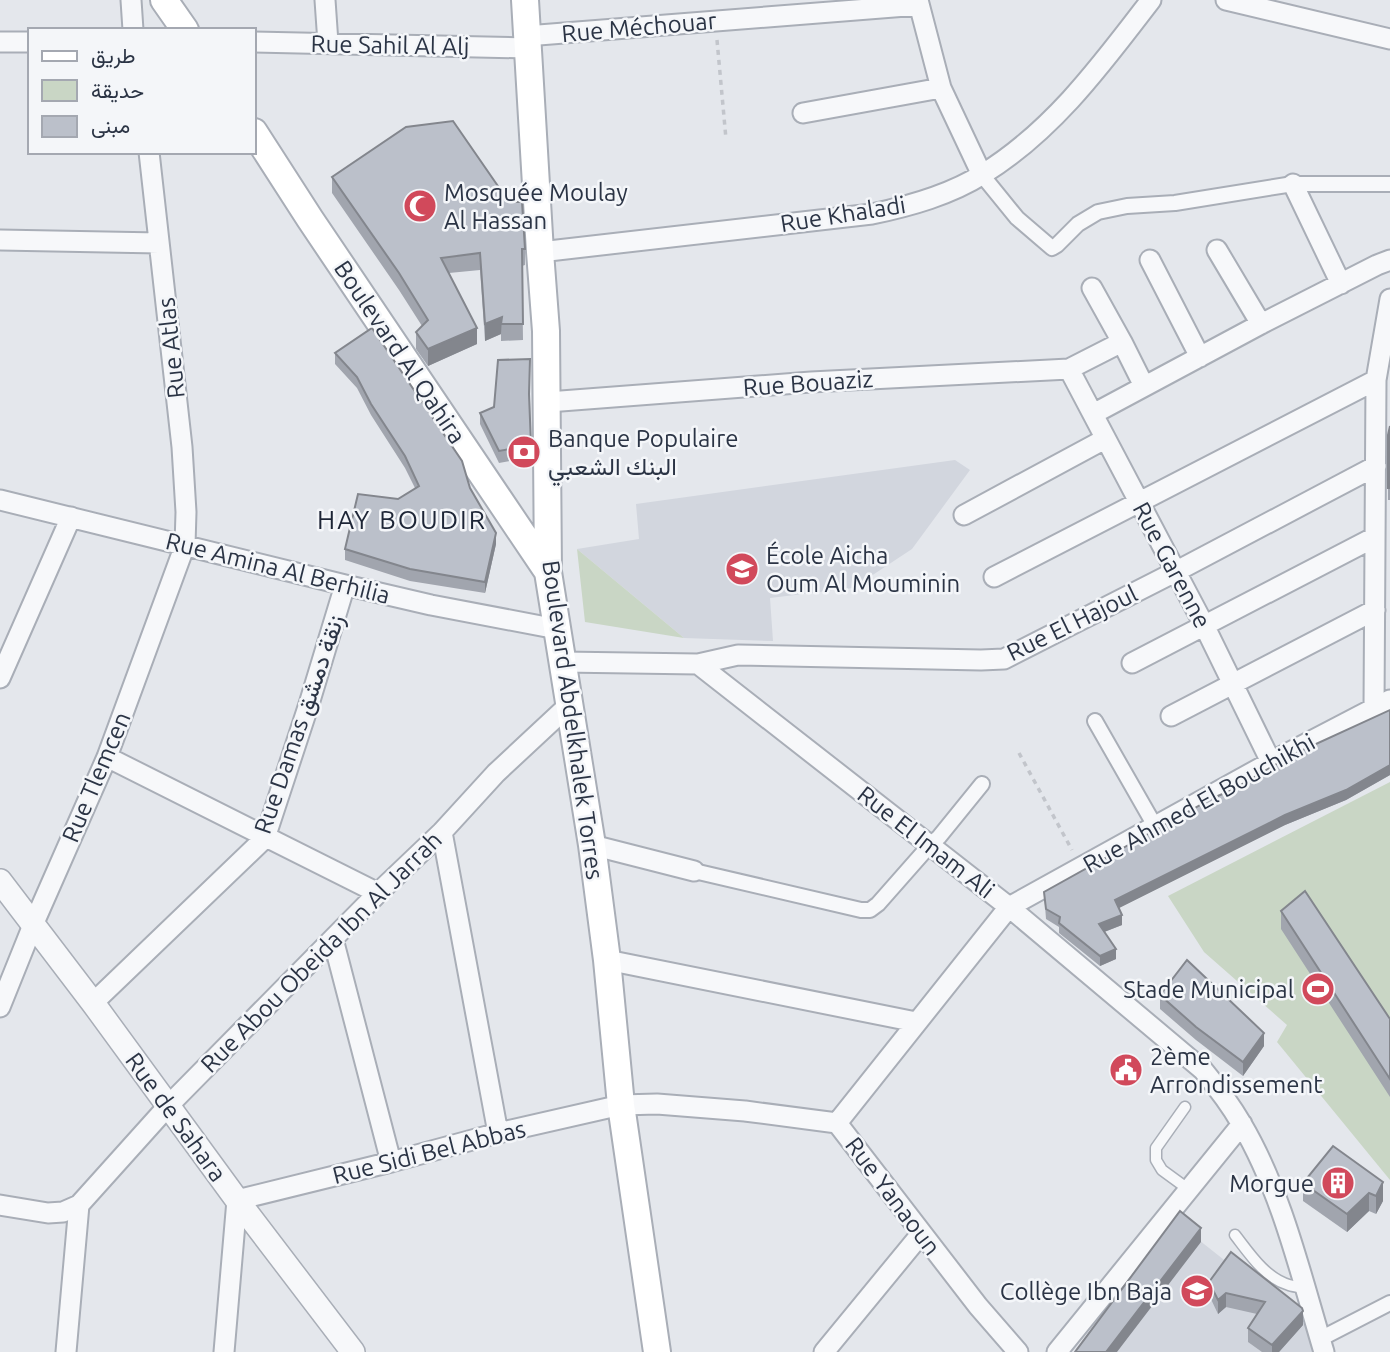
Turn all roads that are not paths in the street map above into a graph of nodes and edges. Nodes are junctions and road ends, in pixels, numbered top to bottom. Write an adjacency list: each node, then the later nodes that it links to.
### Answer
1 (131, 0): 8 (street)
2 (164, 0): 9 (main road)
3 (325, 0): 15 (street)
4 (525, 0): 14 (main road, Boulevard Abdelkhalek Torres)
5 (1151, 0): 20 (street, Rue Khaladi)
6 (1226, 0): 10 (street)
7 (918, 3): 14 (street, Rue Méchouar); 16 (street)
8 (133, 28)
9 (184, 28)
10 (1390, 40)
11 (0, 41): 12 (street)
12 (28, 42)
13 (256, 42): 15 (street, Rue Sahil Al Alj)
14 (526, 42): 15 (street, Rue Sahil Al Alj); 26 (main road, Boulevard Abdelkhalek Torres)
15 (328, 43)
16 (942, 88): 17 (street); 20 (street)
17 (803, 113)
18 (256, 135): 49 (main road, Boulevard Al Qahira)
19 (149, 154): 24 (street, Rue Atlas)
20 (982, 175): 21 (street); 26 (street, Rue Khaladi)
21 (1293, 184): 22 (street); 29 (street)
22 (1390, 184)
23 (0, 240): 24 (street)
24 (159, 243): 48 (street, Rue Atlas)
25 (1217, 250): 32 (street)
26 (540, 252): 38 (main road, Boulevard Abdelkhalek Torres)
27 (1150, 260): 34 (street)
28 (1390, 260): 29 (street)
29 (1340, 284): 32 (street)
30 (1092, 288): 33 (street)
31 (1390, 299): 36 (street)
32 (1261, 324): 34 (street)
33 (1122, 342): 35 (street); 37 (street)
34 (1199, 357): 37 (street)
35 (1069, 369): 38 (street, Rue Bouaziz); 39 (street, Rue Garenne)
36 (1376, 380): 40 (street); 44 (street)
37 (1144, 386): 39 (street)
38 (548, 402): 49 (main road, Boulevard Abdelkhalek Torres)
39 (1093, 414): 41 (street, Rue Garenne)
40 (1383, 422): 42 (street)
41 (1105, 439): 44 (street, Rue Garenne); 45 (street)
42 (1376, 466): 47 (street); 50 (street, Rue El Hajoul)
43 (0, 500): 46 (street, Rue Amina Al Berhilia)
44 (1138, 502): 50 (street, Rue Garenne); 51 (street)
45 (964, 514)
46 (71, 517): 48 (street, Rue Amina Al Berhilia); 59 (street)
47 (1376, 537): 53 (street); 54 (street)
48 (185, 545): 52 (street, Rue Amina Al Berhilia); 65 (street, Rue Tlemcen)
49 (548, 572): 55 (main road, Boulevard Abdelkhalek Torres)
50 (1175, 572): 54 (street, Rue Garenne); 58 (street, Rue El Hajoul)
51 (994, 577)
52 (345, 585): 55 (street, Rue Amina Al Berhilia); 70 (street, Rue Damas زنقة دمشق)
53 (1375, 610): 60 (street); 61 (street)
54 (1204, 625): 57 (street); 60 (street, Rue Garenne)
55 (557, 629): 56 (main road, Boulevard Abdelkhalek Torres)
56 (562, 662): 58 (street); 62 (main road, Boulevard Abdelkhalek Torres)
57 (1132, 663)
58 (698, 664): 72 (street, Rue El Imam Ali)
59 (0, 678)
60 (1233, 684): 63 (street); 66 (street, Rue Garenne)
61 (1382, 704): 66 (street, Rue Ahmed El Bouchikhi)
62 (569, 705): 69 (street, Rue Abou Obeida Ibn Al Jarrah); 71 (main road, Boulevard Abdelkhalek Torres)
63 (1171, 716)
64 (1095, 721): 68 (street)
65 (107, 757): 70 (street); 77 (street, Rue Tlemcen)
66 (1271, 762): 68 (street, Rue Ahmed El Bouchikhi)
67 (982, 784): 72 (street)
68 (1155, 826): 76 (street, Rue Ahmed El Bouchikhi)
69 (442, 832): 75 (street, Rue Abou Obeida Ibn Al Jarrah); 88 (street)
70 (265, 838): 75 (street); 80 (street, Rue Damas زنقة دمشق)
71 (592, 845): 73 (street); 79 (main road, Boulevard Abdelkhalek Torres)
72 (930, 845): 73 (street); 76 (street, Rue El Imam Ali)
73 (694, 871)
74 (0, 881): 77 (street, Rue de Sahara)
75 (378, 893): 78 (street, Rue Abou Obeida Ibn Al Jarrah)
76 (1009, 907): 82 (street, Rue Yanaoun); 87 (street, Rue El Imam Ali)
77 (33, 925): 80 (street, Rue de Sahara); 81 (street, Rue Tlemcen)
78 (333, 939): 84 (street, Rue Abou Obeida Ibn Al Jarrah); 89 (street)
79 (607, 960): 82 (street); 83 (main road, Boulevard Abdelkhalek Torres)
80 (93, 1003): 84 (street, Rue de Sahara)
81 (0, 1007)
82 (916, 1022): 86 (street, Rue Yanaoun)
83 (621, 1105): 86 (street, Rue Sidi Bel Abbas); 88 (street, Rue Sidi Bel Abbas); 102 (main road, Boulevard Abdelkhalek Torres)
84 (169, 1106): 91 (street, Rue de Sahara); 93 (street, Rue Abou Obeida Ibn Al Jarrah)
85 (1185, 1107): 90 (lane)
86 (837, 1123): 94 (street, Rue Yanaoun)
87 (1242, 1124): 90 (street); 96 (street, Rue El Imam Ali)
88 (498, 1133): 89 (street, Rue Sidi Bel Abbas)
89 (391, 1163): 91 (street, Rue Sidi Bel Abbas)
90 (1188, 1189): 105 (street)
91 (237, 1200): 100 (street); 101 (street, Rue de Sahara)
92 (0, 1205): 93 (street)
93 (79, 1205): 99 (street)
94 (921, 1234): 103 (street); 104 (street, Rue Yanaoun)
95 (1235, 1235): 96 (lane)
96 (1307, 1288): 98 (street, Rue El Imam Ali)
97 (1390, 1303): 98 (street)
98 (1322, 1345)
99 (66, 1352)
100 (224, 1352)
101 (353, 1352)
102 (657, 1352)
103 (824, 1352)
104 (1018, 1352)
105 (1057, 1352)

